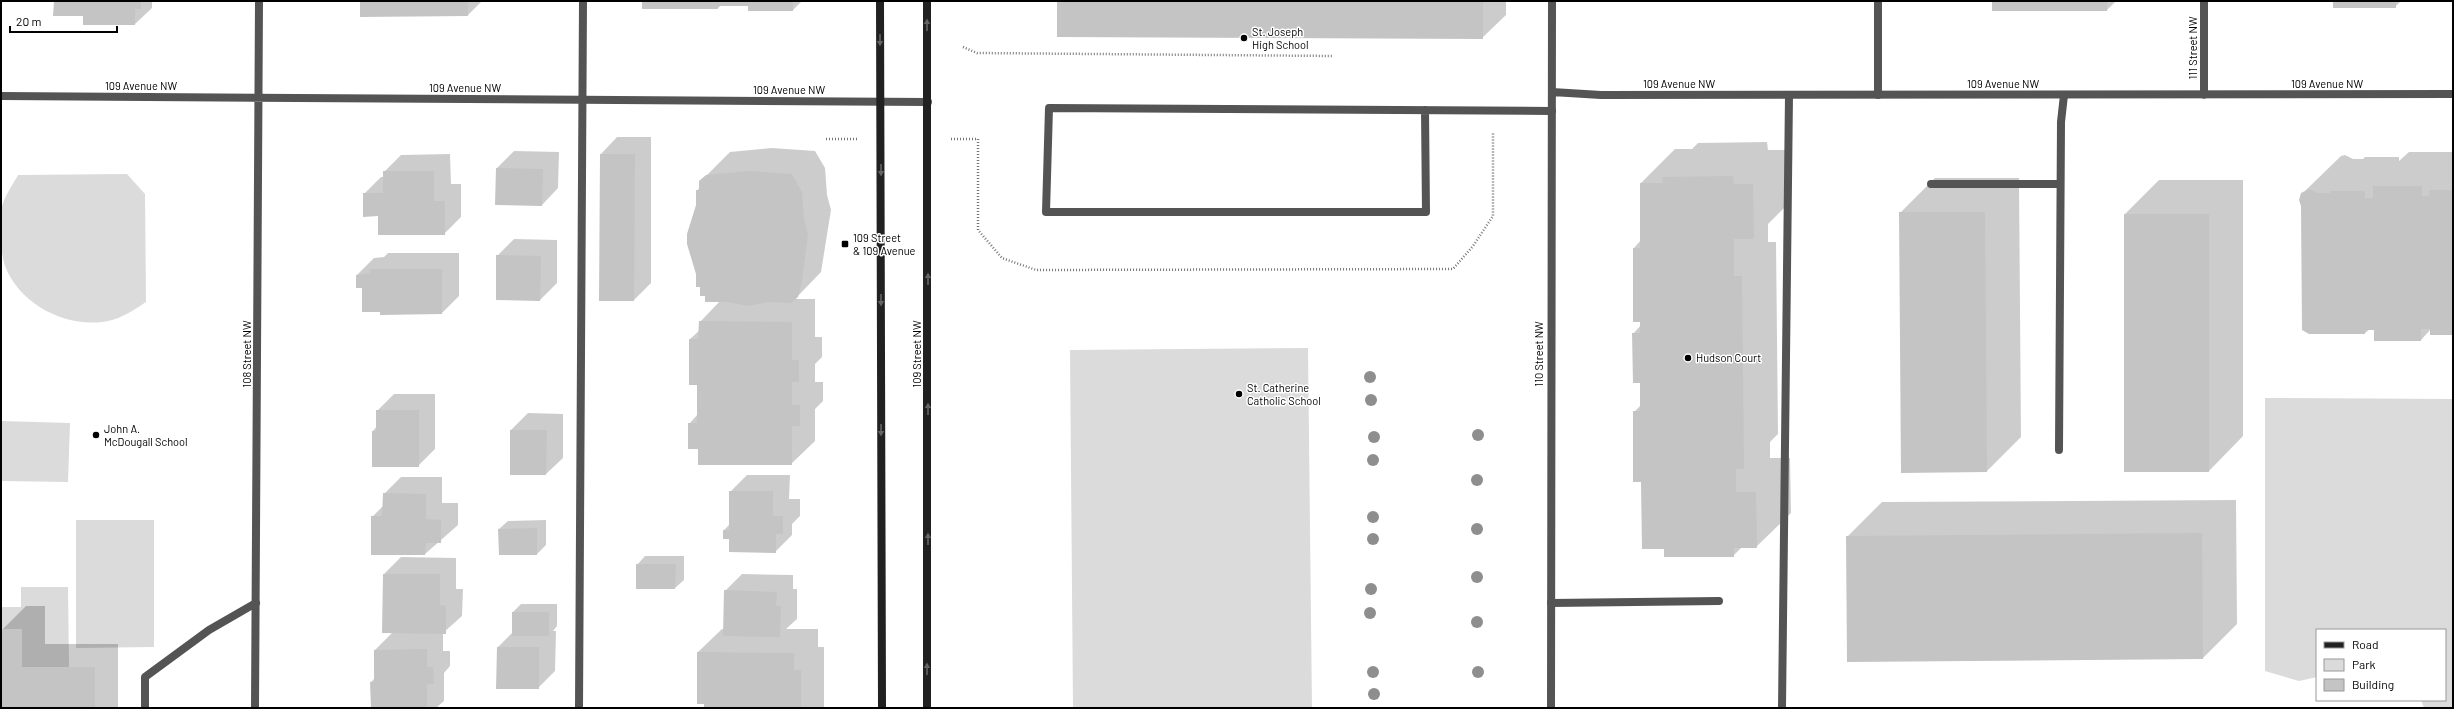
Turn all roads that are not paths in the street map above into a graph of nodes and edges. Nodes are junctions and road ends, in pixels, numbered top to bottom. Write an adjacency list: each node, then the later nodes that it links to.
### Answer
1 (260, 1): 15 (street, 108 Street NW)
2 (583, 1): 16 (street)
3 (880, 1): 17 (main road, one-way to 17)
4 (928, 1): 18 (main road, 109 Street NW, one-way to 4)
5 (1552, 1): 8 (street, 110 Street NW)
6 (1878, 1): 11 (street)
7 (2204, 1): 13 (street, 111 Street NW)
8 (1552, 92): 10 (street, 109 Avenue NW); 20 (street, 110 Street NW)
9 (2453, 94): 13 (street, 109 Avenue NW)
10 (1789, 95): 11 (street, 109 Avenue NW); 33 (street)
11 (1878, 95): 12 (street, 109 Avenue NW)
12 (2064, 95): 13 (street, 109 Avenue NW); 22 (street)
13 (2204, 95)
14 (1, 96): 15 (street, 109 Avenue NW)
15 (260, 97): 16 (street, 109 Avenue NW); 25 (street, 108 Street NW)
16 (583, 100): 17 (street, 109 Avenue NW); 29 (street)
17 (880, 101): 18 (street, 109 Avenue NW); 30 (main road, one-way to 30)
18 (928, 102): 31 (main road, 109 Street NW, one-way to 18)
19 (1425, 110): 19 (street); 20 (street)
20 (1552, 111): 26 (street, 110 Street NW)
21 (1931, 184): 22 (street)
22 (2060, 184): 23 (street)
23 (2059, 450)
24 (1719, 601): 26 (street)
25 (256, 603): 27 (street); 28 (street, 108 Street NW)
26 (1551, 603): 32 (street, 110 Street NW)
27 (145, 708)
28 (255, 708)
29 (579, 708)
30 (882, 708)
31 (927, 708)
32 (1552, 708)
33 (1782, 708)

